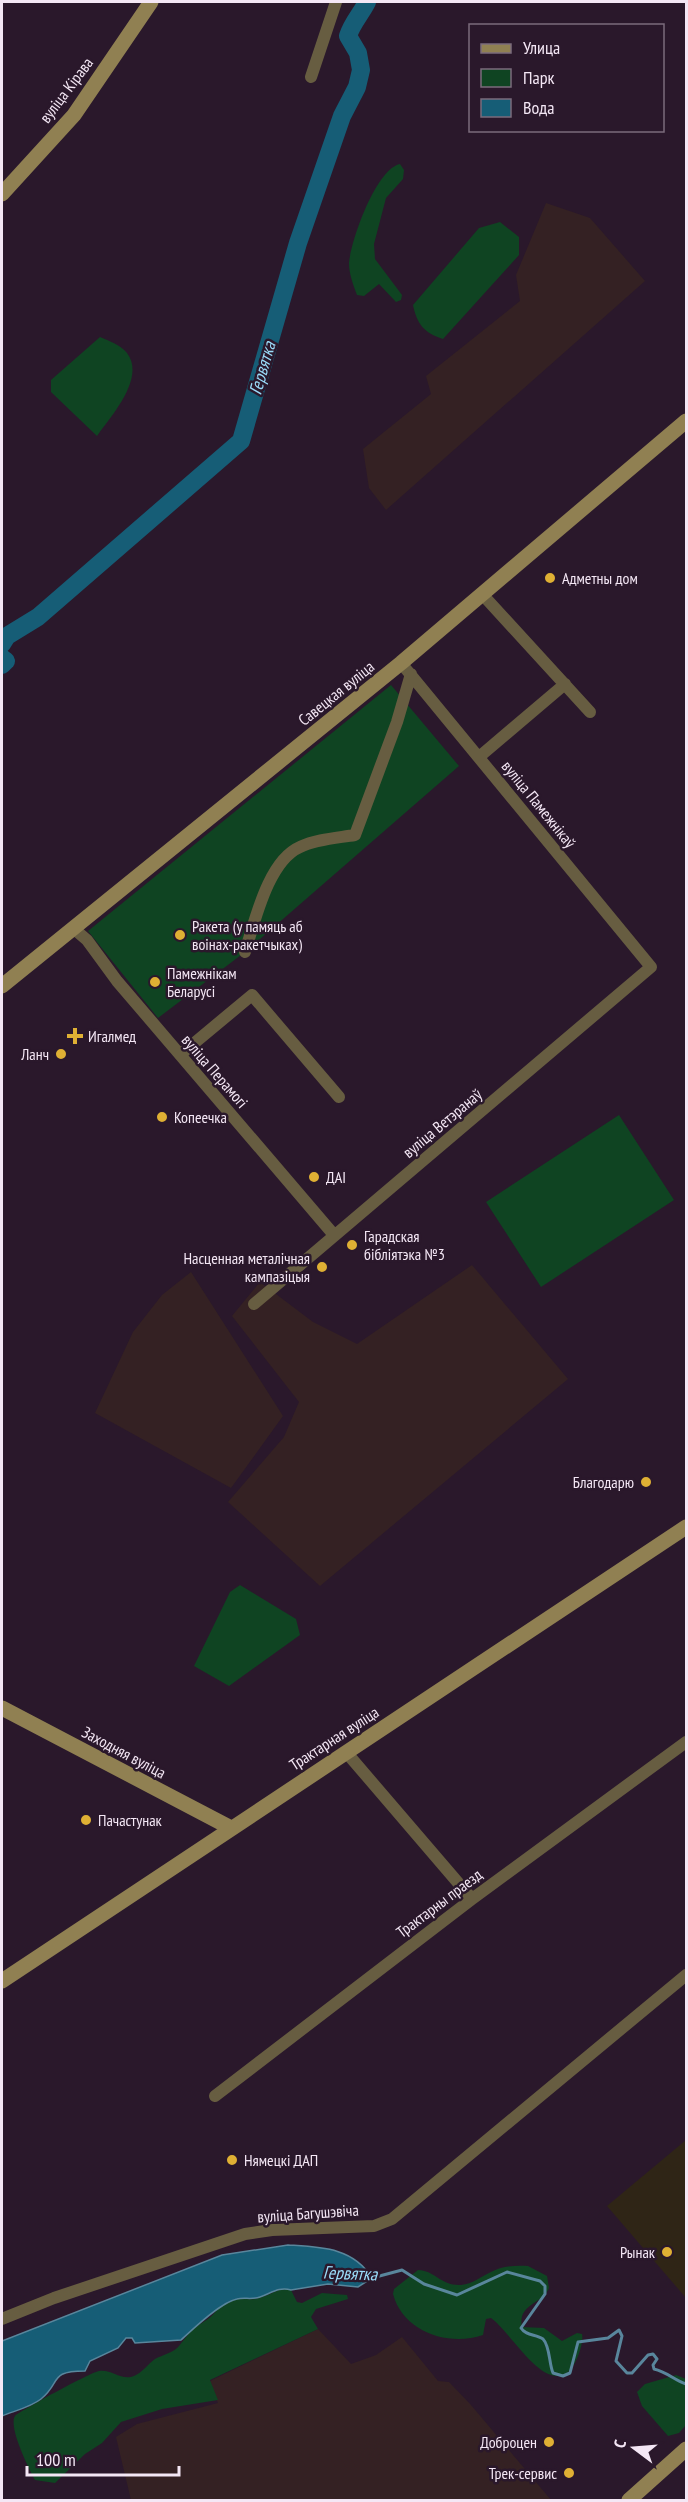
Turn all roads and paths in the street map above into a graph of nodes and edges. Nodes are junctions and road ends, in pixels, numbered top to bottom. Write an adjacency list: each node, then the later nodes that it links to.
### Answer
1 (151, 2): 4 (street, вуліца Кірава)
2 (336, 2): 3 (street)
3 (311, 77)
4 (2, 194)
5 (687, 421): 6 (street, Савецкая вуліца)
6 (482, 594): 7 (street, Савецкая вуліца); 8 (street)
7 (406, 668): 10 (street, вуліца Памежнікаў); 11 (street, Савецкая вуліца); 12 (street)
8 (565, 684): 9 (street); 10 (street)
9 (590, 712)
10 (479, 757): 13 (street, вуліца Памежнікаў)
11 (73, 928): 14 (street, Савецкая вуліца); 15 (street, вуліца Перамогі)
12 (245, 952)
13 (651, 967): 17 (street, вуліца Ветэранаў)
14 (2, 986)
15 (180, 1055): 16 (street); 17 (street, вуліца Перамогі)
16 (339, 1097)
17 (334, 1235): 18 (street, вуліца Ветэранаў)
18 (254, 1304)
19 (687, 1527): 22 (street, Трактарная вуліца)
20 (2, 1708): 23 (street, Заходняя вуліца)
21 (687, 1742): 24 (street, Трактарны праезд)
22 (346, 1752): 23 (street, Трактарная вуліца); 24 (street)
23 (231, 1828): 26 (street, Трактарная вуліца)
24 (472, 1899): 27 (street, Трактарны праезд)
25 (687, 1975): 28 (street, вуліца Багушэвіча)
26 (2, 1981)
27 (215, 2096)
28 (2, 2319)
29 (687, 2449): 30 (street)
30 (629, 2500)

